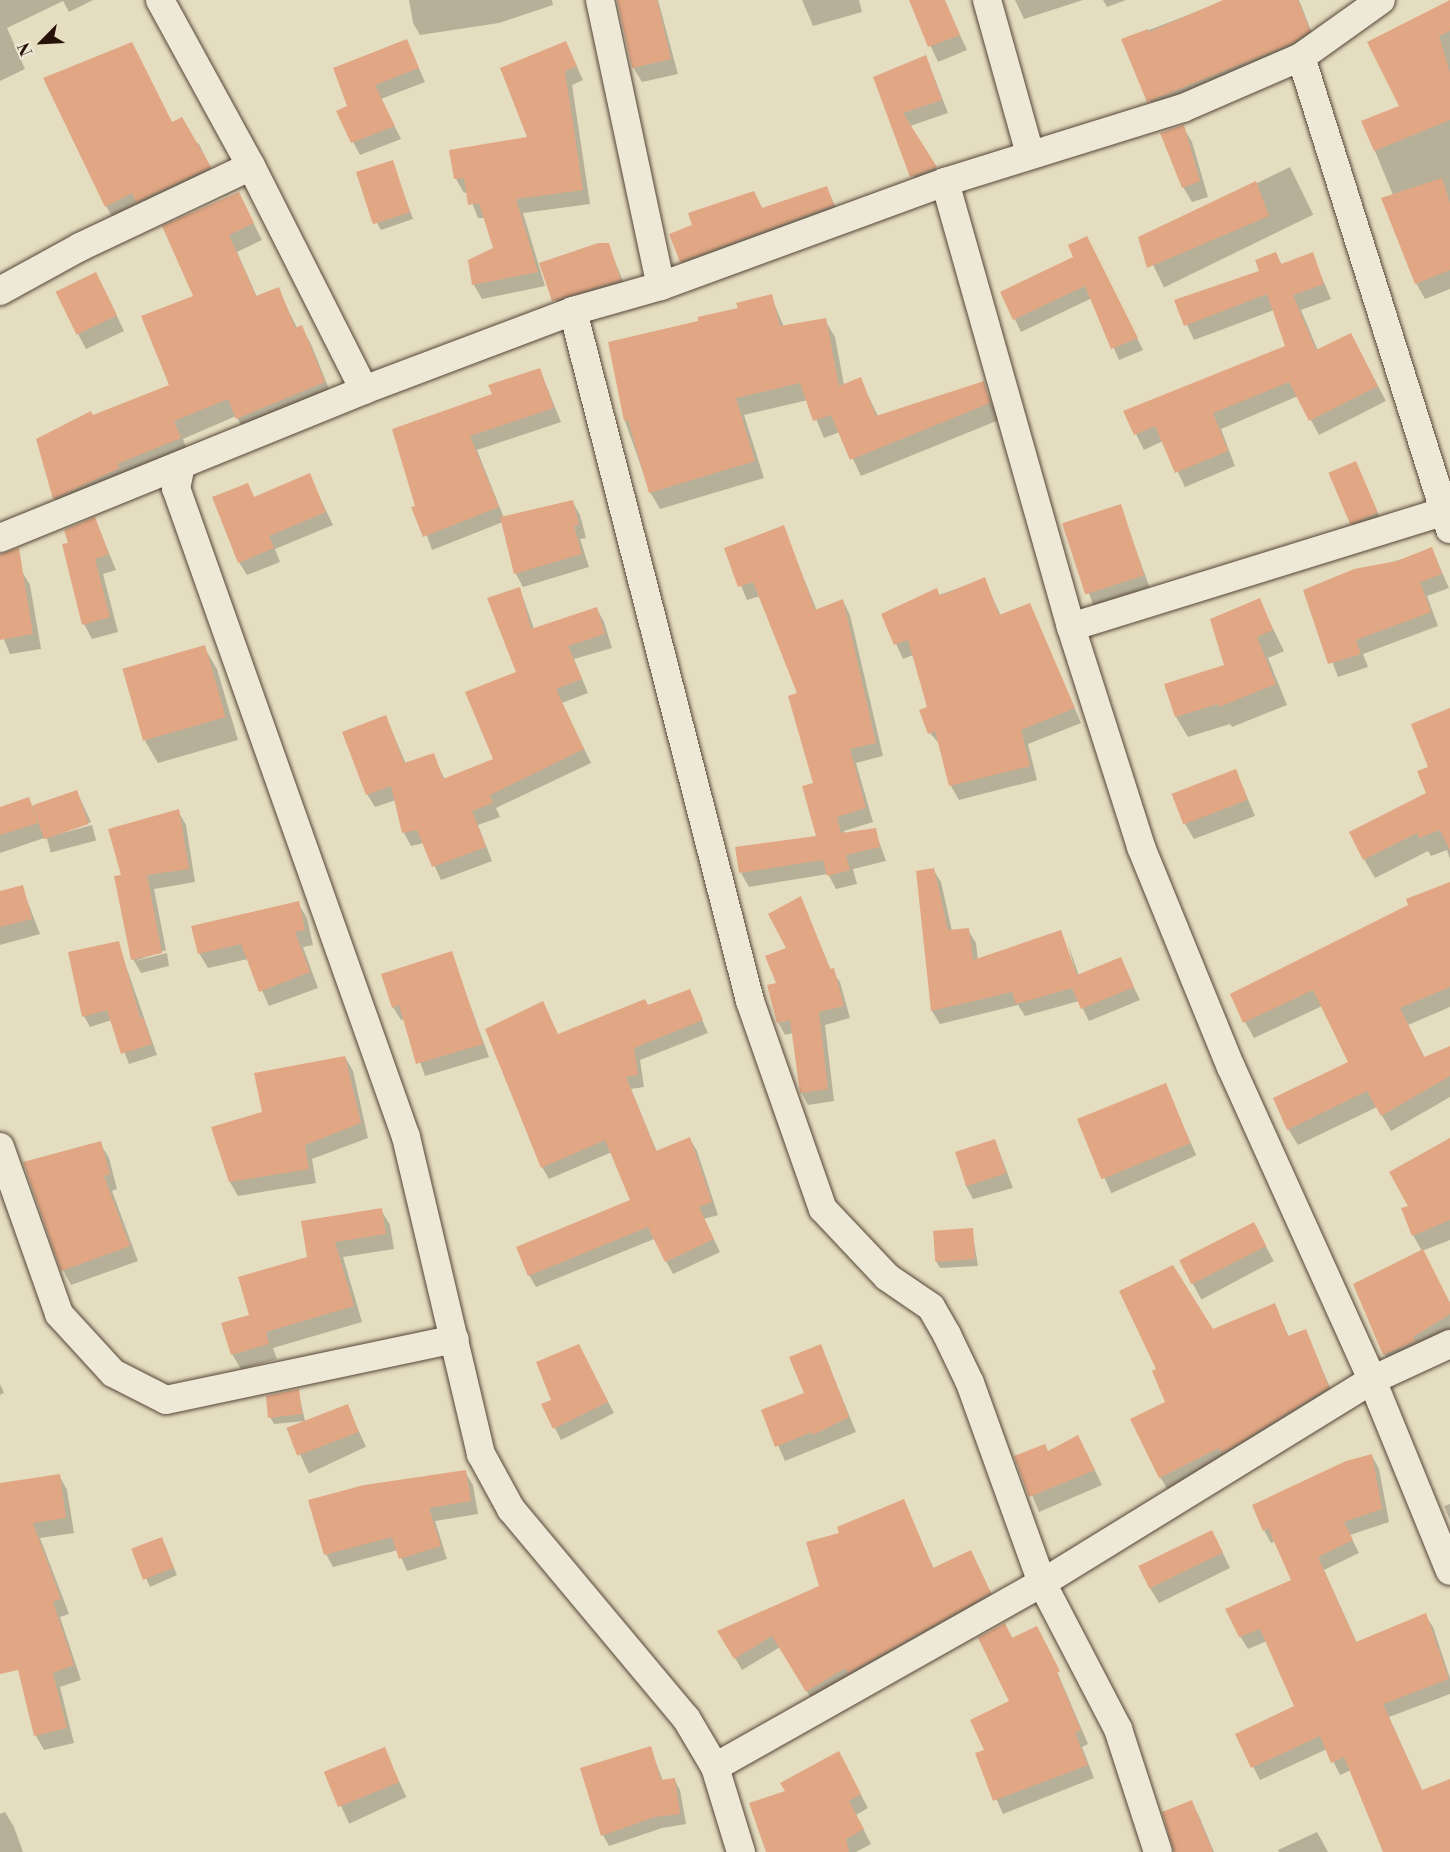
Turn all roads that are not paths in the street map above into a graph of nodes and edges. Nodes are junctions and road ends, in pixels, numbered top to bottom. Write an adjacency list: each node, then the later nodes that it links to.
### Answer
1 (160, 0): 7 (street)
2 (600, 0): 9 (street)
3 (987, 0): 6 (street)
4 (1370, 3): 5 (street)
5 (1301, 57): 6 (street); 14 (street)
6 (1030, 154): 8 (street)
7 (251, 166): 10 (street); 12 (street)
8 (945, 182): 9 (street); 16 (street)
9 (661, 286): 11 (street)
10 (0, 291)
11 (573, 311): 12 (street); 22 (street)
12 (364, 390): 13 (street)
13 (181, 465): 15 (street); 18 (street)
14 (1448, 517): 16 (street)
15 (0, 538)
16 (1071, 627): 20 (street)
17 (0, 1147): 18 (street)
18 (455, 1339): 23 (street)
19 (1450, 1344): 20 (street)
20 (1372, 1380): 21 (street); 22 (street)
21 (1450, 1571)
22 (1042, 1583): 23 (street); 25 (street)
23 (715, 1767): 24 (street)
24 (741, 1852)
25 (1158, 1852)

